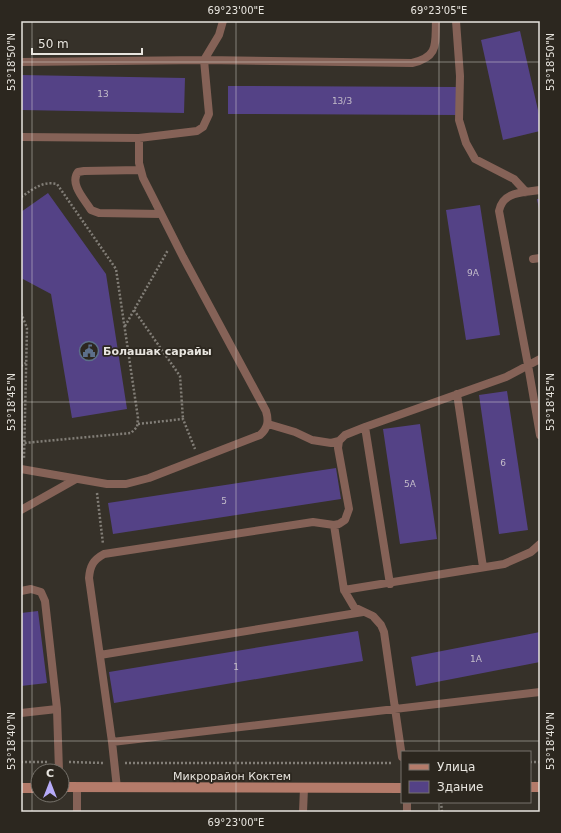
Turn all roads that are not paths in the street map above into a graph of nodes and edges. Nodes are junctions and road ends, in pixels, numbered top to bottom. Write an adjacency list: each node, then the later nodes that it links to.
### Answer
1 (223, 21): 4 (lane)
2 (436, 21): 4 (lane)
3 (456, 21): 10 (lane)
4 (204, 60): 5 (lane); 7 (lane)
5 (21, 62)
6 (21, 137): 7 (lane)
7 (139, 138): 8 (lane)
8 (140, 170): 11 (lane); 11 (lane)
9 (540, 190): 10 (lane)
10 (526, 192): 13 (lane)
11 (160, 214): 15 (lane)
12 (540, 359): 13 (lane)
13 (528, 365): 14 (lane); 17 (lane)
14 (457, 394): 16 (lane); 24 (lane)
15 (268, 424): 18 (lane); 20 (lane)
16 (365, 427): 18 (lane); 25 (lane)
17 (540, 435)
18 (339, 441): 22 (lane)
19 (22, 469): 20 (lane)
20 (76, 479): 21 (lane)
21 (21, 510)
22 (334, 525): 26 (lane); 29 (lane)
23 (540, 544): 24 (lane)
24 (483, 567): 25 (lane)
25 (390, 584): 26 (lane)
26 (344, 590): 28 (lane)
27 (21, 591): 32 (lane)
28 (363, 612): 29 (lane); 31 (lane)
29 (100, 655): 34 (lane)
30 (540, 692): 31 (lane)
31 (396, 708): 34 (lane); 35 (lane)
32 (57, 709): 33 (lane); 36 (lane)
33 (21, 713)
34 (112, 742): 39 (lane)
35 (401, 751)
36 (59, 763)
37 (70, 788): 38 (main road, Микрорайон Коктем)
38 (77, 788): 39 (main road, Микрорайон Коктем); 42 (lane)
39 (117, 788): 40 (main road, Микрорайон Коктем)
40 (304, 788): 41 (main road, Микрорайон Коктем); 43 (lane)
41 (401, 788)
42 (77, 812)
43 (303, 812)

